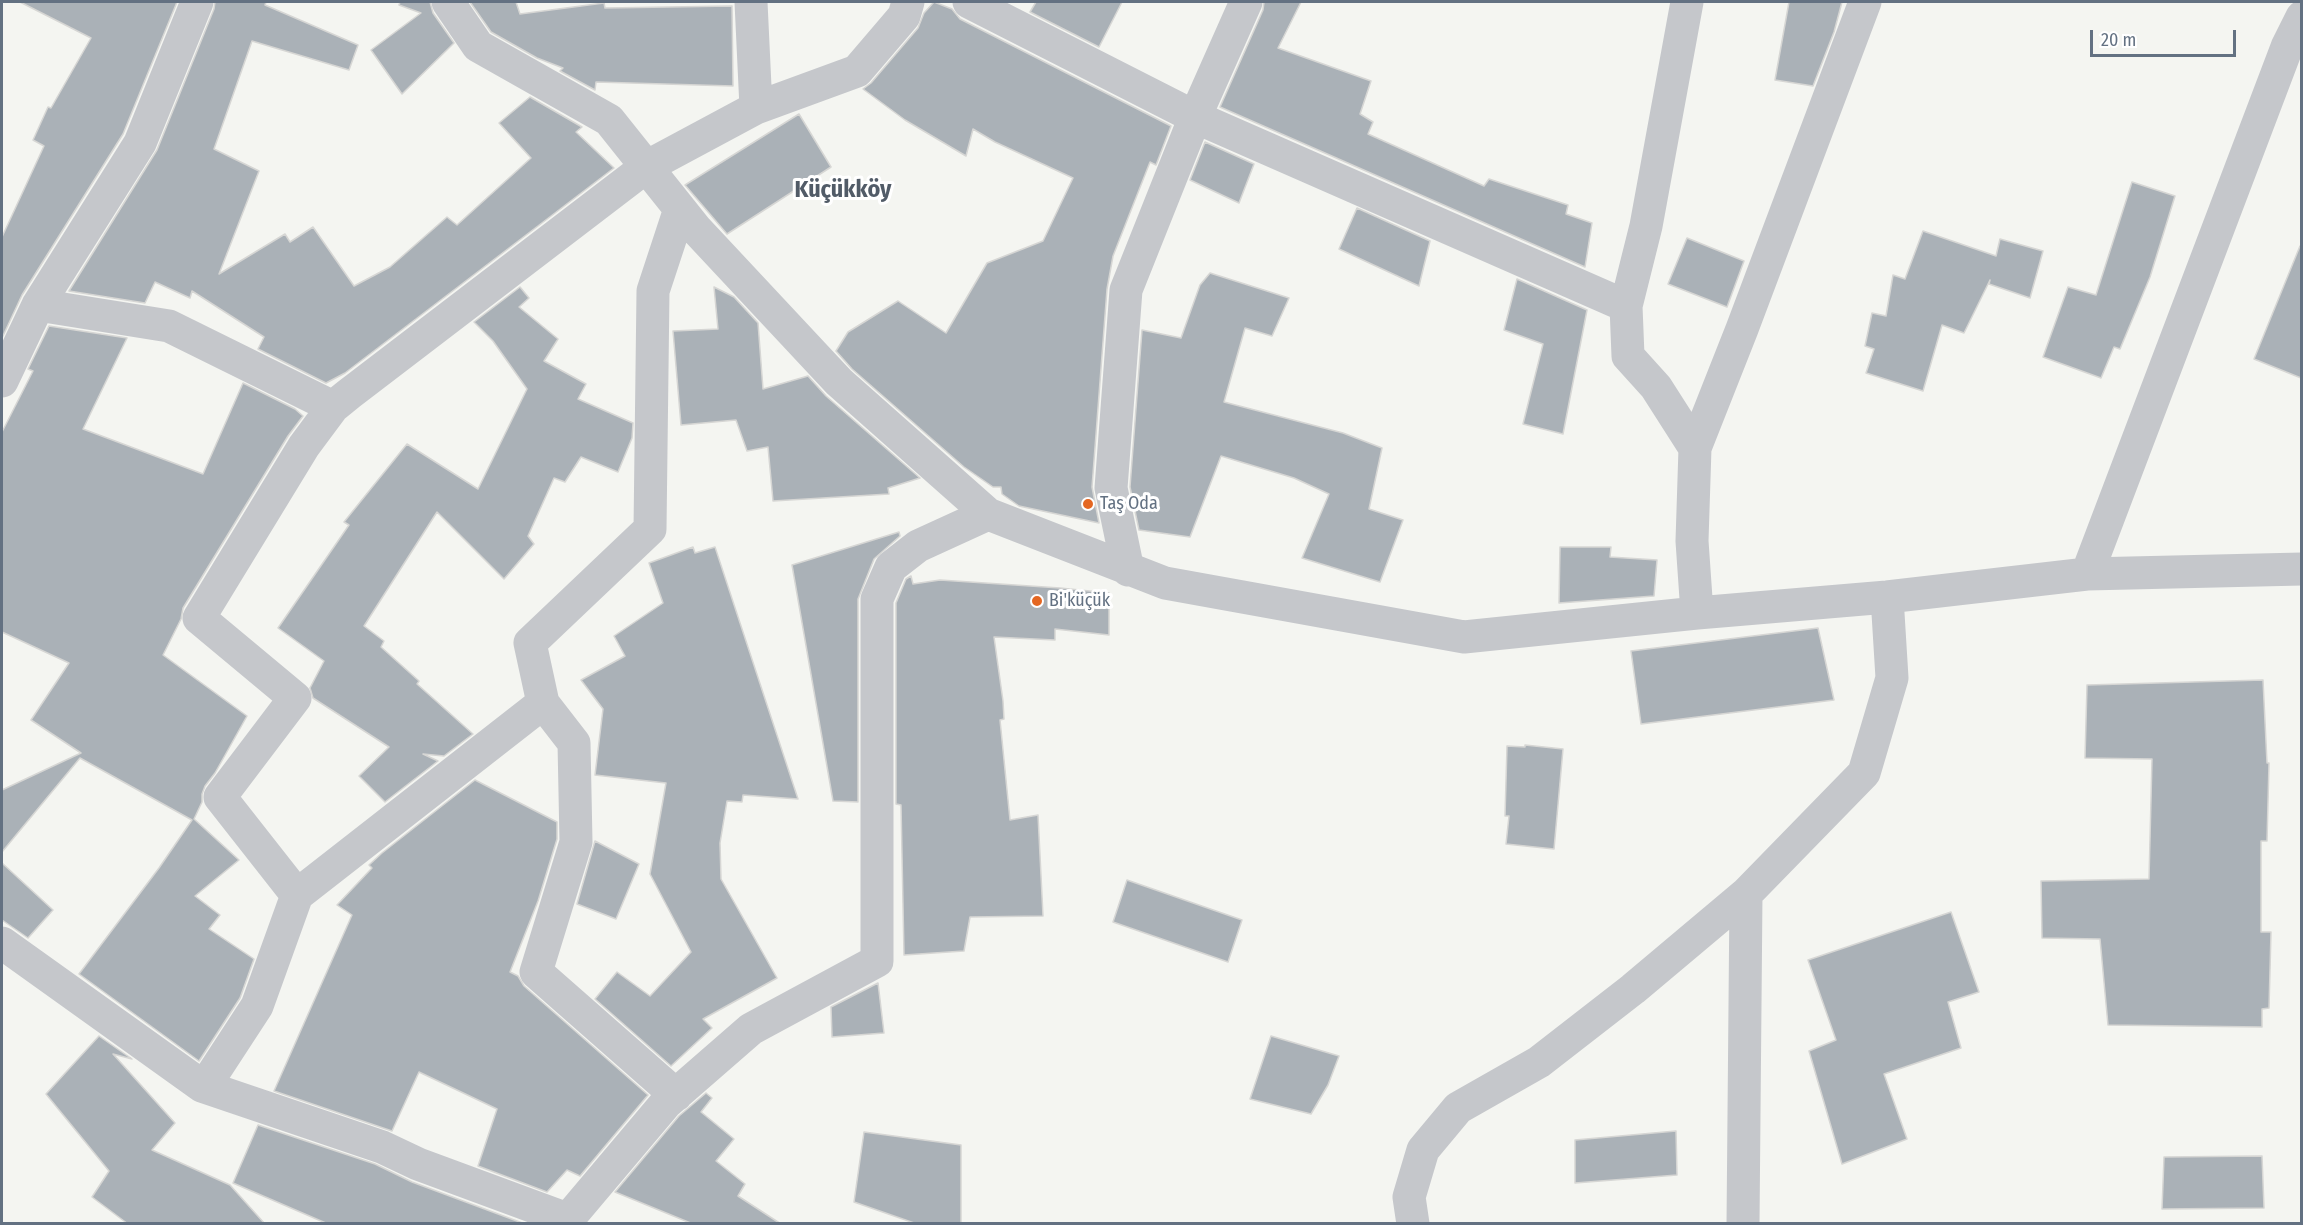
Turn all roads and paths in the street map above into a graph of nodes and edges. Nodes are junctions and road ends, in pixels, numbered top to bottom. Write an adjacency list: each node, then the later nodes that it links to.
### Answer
1 (197, 2): 15 (street)
2 (448, 2): 13 (street)
3 (751, 2): 11 (street)
4 (908, 2): 11 (street)
5 (969, 2): 9 (street)
6 (1246, 2): 12 (street)
7 (1687, 2): 16 (street)
8 (1865, 2): 19 (street)
9 (1010, 10): 12 (street)
10 (2301, 17): 23 (street)
11 (756, 108): 13 (street)
12 (1195, 117): 16 (street); 22 (street)
13 (646, 167): 14 (street); 18 (street)
14 (680, 209): 20 (street); 26 (street)
15 (38, 305): 17 (street); 18 (street)
16 (1626, 306): 19 (street)
17 (3, 373)
18 (333, 407): 28 (street)
19 (1695, 448): 25 (street)
20 (988, 514): 22 (street); 31 (street)
21 (2301, 569): 23 (street)
22 (1128, 570): 25 (street)
23 (2087, 574): 24 (street)
24 (1887, 597): 25 (street); 27 (street)
25 (1697, 613)
26 (543, 703): 28 (street); 31 (street)
27 (1746, 894): 33 (street); 34 (street)
28 (297, 895): 30 (street)
29 (2, 943): 30 (street)
30 (202, 1086): 32 (street)
31 (676, 1095): 32 (street)
32 (566, 1221)
33 (1736, 1222)
34 (1413, 1224)

